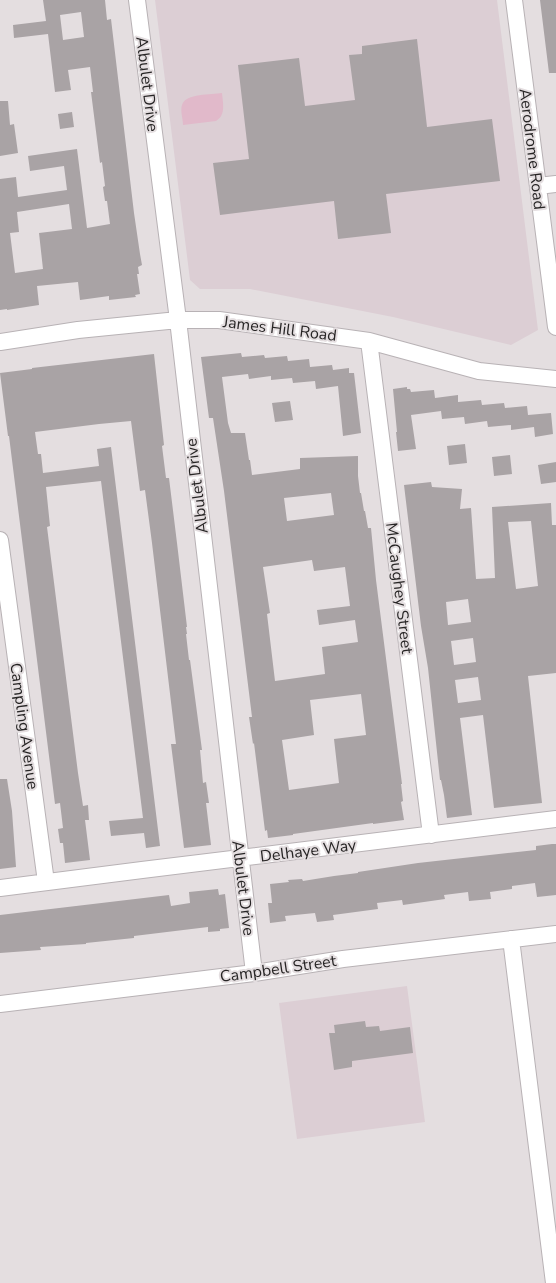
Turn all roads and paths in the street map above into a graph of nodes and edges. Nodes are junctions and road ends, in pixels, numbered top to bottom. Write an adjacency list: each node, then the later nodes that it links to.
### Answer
1 (137, 0): 5 (street, Albulet Drive)
2 (514, 0): 4 (street, Aerodrome Road)
3 (556, 184): 4 (street)
4 (538, 186): 6 (street, Aerodrome Road)
5 (178, 320): 7 (street, James Hill Road); 8 (street, James Hill Road); 13 (street, Albulet Drive)
6 (556, 327)
7 (369, 341): 9 (street, James Hill Road); 12 (street, McCaughey Street)
8 (0, 342)
9 (556, 379)
10 (0, 546): 14 (street, Campling Avenue)
11 (556, 819): 12 (street, Delhaye Way)
12 (431, 835): 13 (street, Delhaye Way)
13 (240, 858): 14 (street, Delhaye Way); 18 (street, Albulet Drive)
14 (46, 882): 15 (street, Delhaye Way)
15 (0, 888)
16 (556, 934): 17 (street, Campbell Street)
17 (511, 939): 18 (street, Campbell Street); 20 (street)
18 (254, 972): 19 (street, Campbell Street)
19 (0, 1004)
20 (554, 1283)

